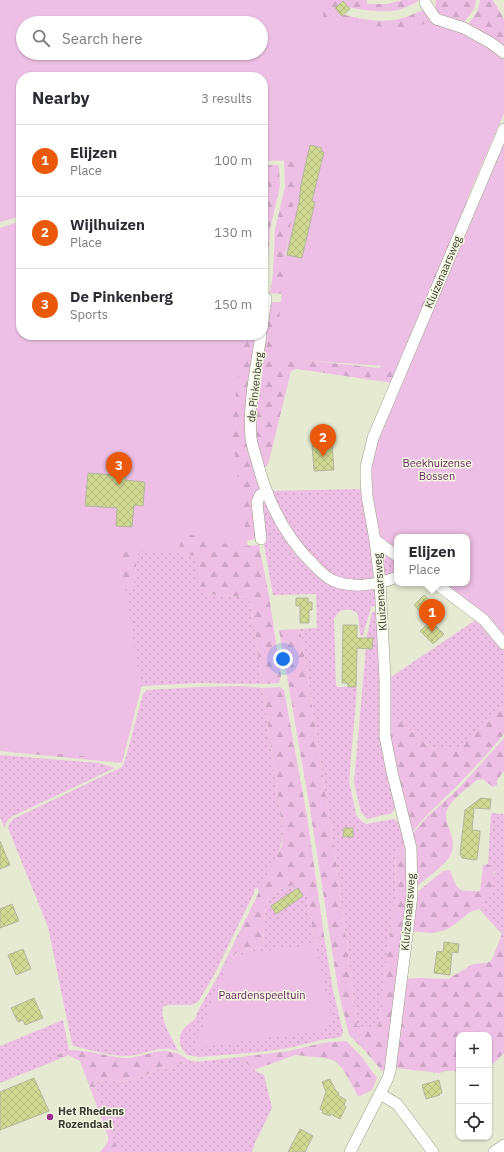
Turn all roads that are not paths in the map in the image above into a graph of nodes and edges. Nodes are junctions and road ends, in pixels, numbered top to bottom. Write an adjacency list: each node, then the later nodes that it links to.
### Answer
1 (425, 3): 2 (street)
2 (504, 54)
3 (504, 129): 7 (street, Kluizenaarsweg)
4 (260, 340): 5 (street, de Pinkenberg)
5 (267, 492): 6 (street); 10 (street, de Pinkenberg)
6 (261, 539)
7 (376, 540): 8 (street); 10 (street, Kluizenaarsweg)
8 (394, 554)
9 (394, 579): 10 (street, de Pinkenberg)
10 (380, 582): 13 (street, Kluizenaarsweg)
11 (440, 586): 12 (street)
12 (504, 644)
13 (380, 1094): 15 (street, Kluizenaarsweg); 16 (street)
14 (504, 1145): 17 (street)
15 (350, 1152)
16 (434, 1152)
17 (494, 1152)

